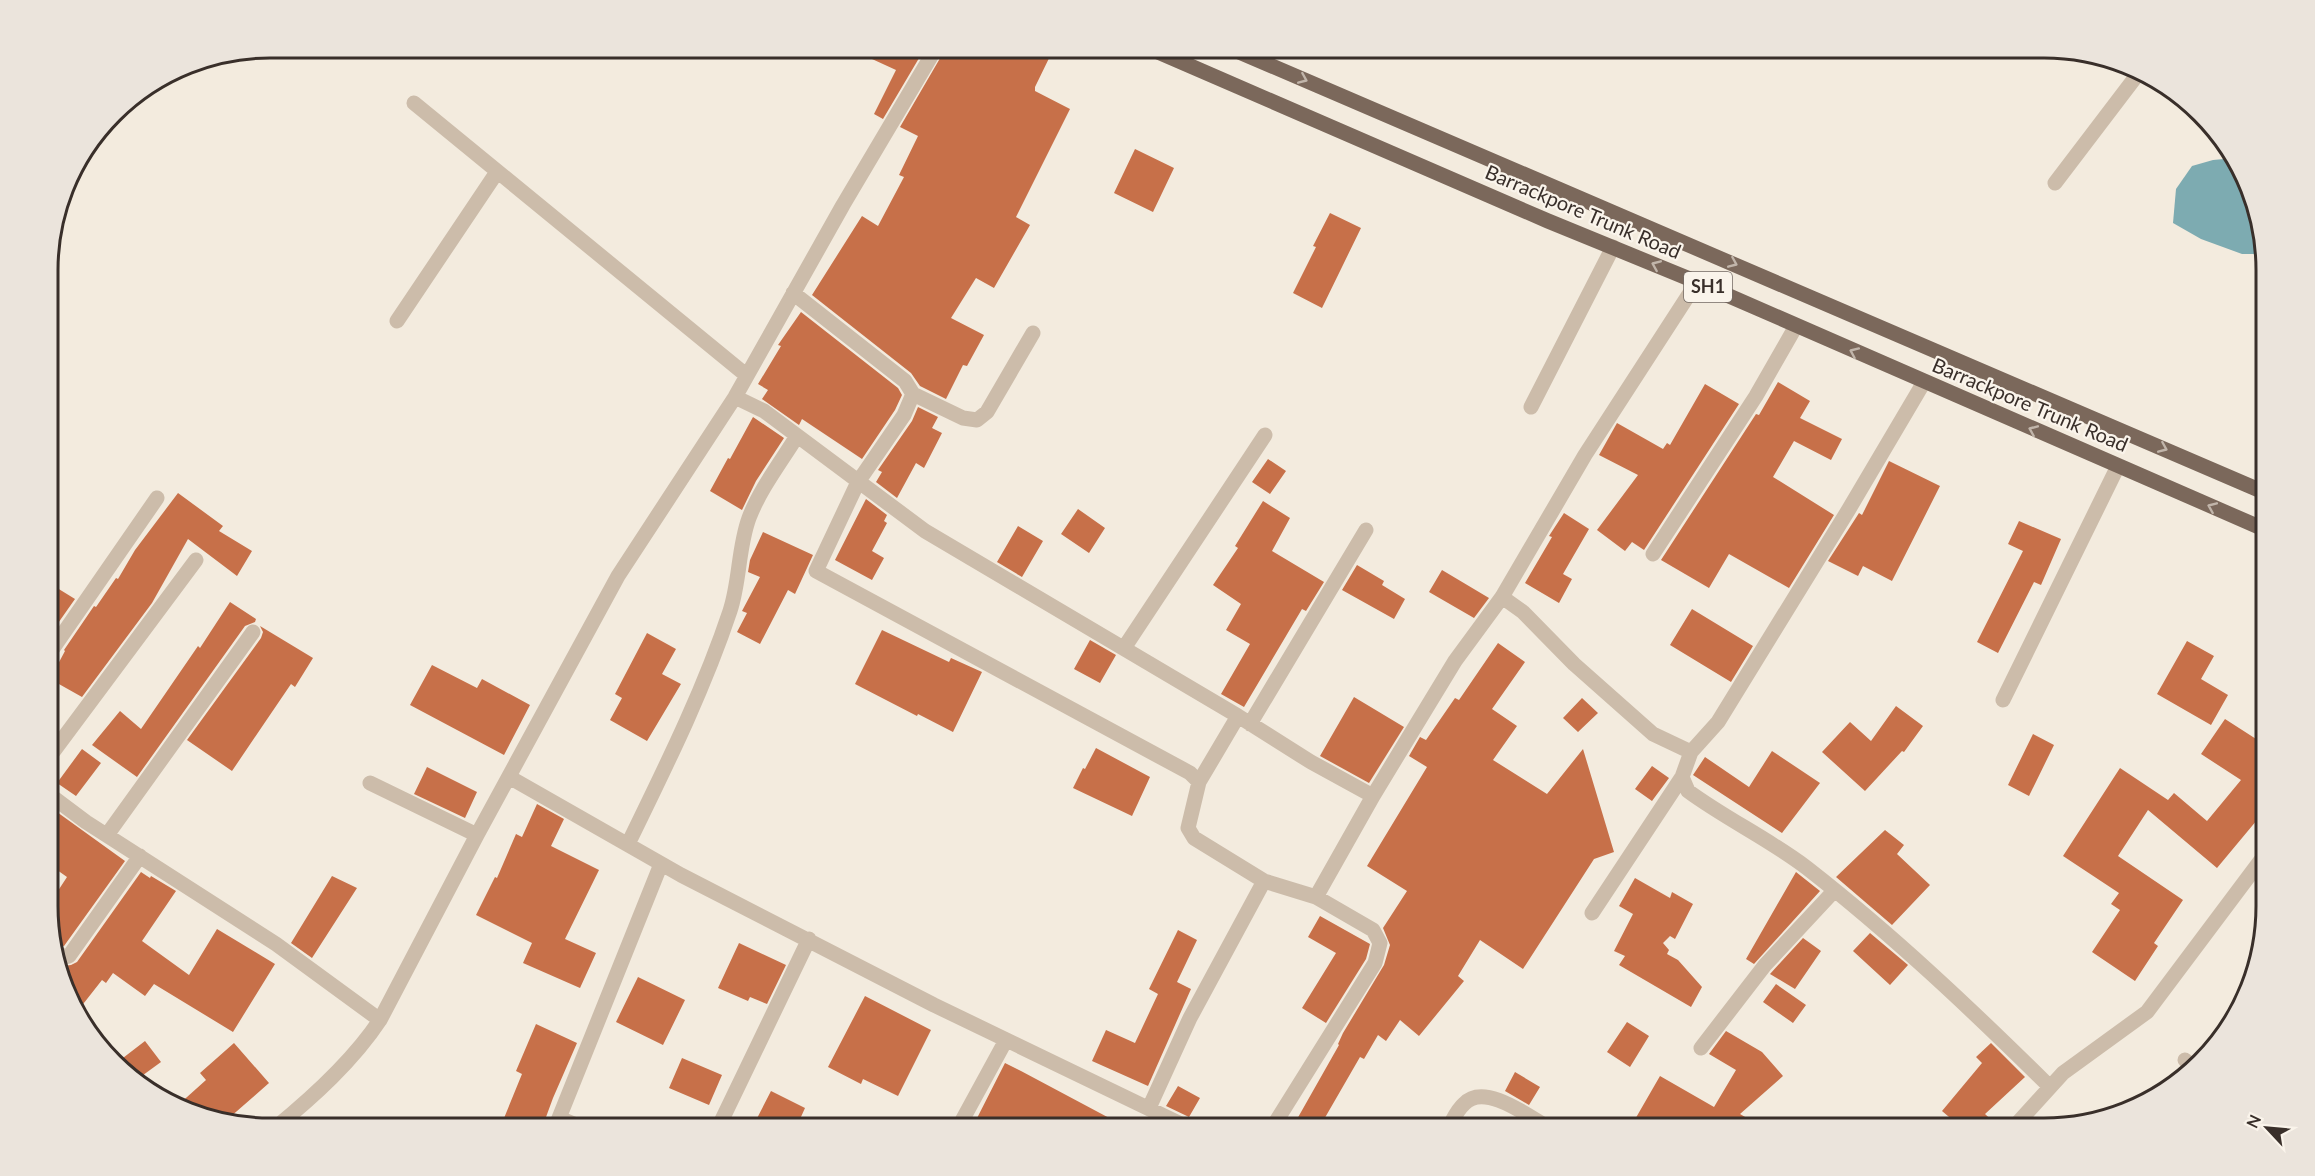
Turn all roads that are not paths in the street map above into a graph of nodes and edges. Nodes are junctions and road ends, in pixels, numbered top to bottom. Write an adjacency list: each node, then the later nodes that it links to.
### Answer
1 (1173, 58): 8 (main road, Barrackpore Trunk Road / SH1)
2 (1254, 58): 23 (main road, Barrackpore Trunk Road / SH1, one-way to 23)
3 (930, 59): 10 (street)
4 (2134, 79): 7 (street)
5 (414, 103): 6 (street)
6 (497, 172): 11 (street); 14 (street)
7 (2055, 183)
8 (1613, 247): 9 (main road, Barrackpore Trunk Road / SH1, one-way to 8); 18 (street)
9 (1696, 282): 12 (main road, Barrackpore Trunk Road / SH1); 29 (street)
10 (793, 292): 14 (street); 16 (street)
11 (397, 321)
12 (1796, 326): 15 (main road, Barrackpore Trunk Road / SH1, one-way to 12); 27 (street)
13 (1033, 333): 16 (street)
14 (746, 375): 17 (street)
15 (1924, 382): 21 (main road, Barrackpore Trunk Road / SH1, one-way to 15); 36 (street)
16 (912, 394): 22 (street)
17 (735, 397): 20 (street); 37 (street)
18 (1531, 407)
19 (1265, 435): 32 (street)
20 (797, 436): 22 (street); 45 (street)
21 (2118, 466): 25 (main road, Barrackpore Trunk Road / SH1, one-way to 21); 33 (street)
22 (858, 482): 32 (street); 39 (street)
23 (2256, 489)
24 (157, 498): 31 (street)
25 (2256, 526)
26 (1366, 530): 34 (street)
27 (1653, 554)
28 (196, 560): 35 (street)
29 (1502, 597): 36 (street); 41 (street)
30 (253, 632): 43 (street)
31 (58, 640)
32 (1124, 648): 34 (street)
33 (2003, 700)
34 (1244, 720): 39 (street); 41 (street)
35 (58, 745)
36 (1691, 752): 38 (street)
37 (509, 777): 44 (street); 45 (street)
38 (1682, 777): 50 (street); 52 (street)
39 (1199, 782): 49 (street)
40 (370, 783): 44 (street)
41 (1373, 796): 51 (street)
42 (58, 801): 43 (street)
43 (106, 835): 46 (street)
44 (477, 835): 55 (street)
45 (628, 844): 47 (street)
46 (140, 856): 54 (street); 55 (street)
47 (661, 864): 53 (street); 66 (street)
48 (2256, 867): 58 (street)
49 (1264, 881): 51 (street); 59 (street)
50 (1834, 891): 57 (street); 58 (street)
51 (1316, 897): 61 (street)
52 (1592, 913)
53 (809, 939): 56 (street); 67 (street)
54 (65, 957)
55 (380, 1020): 65 (street)
56 (1006, 1040): 59 (street); 68 (street)
57 (1701, 1048)
58 (2050, 1087): 64 (street)
59 (1149, 1108): 60 (street)
60 (1168, 1117)
61 (1279, 1117)
62 (1455, 1117): 63 (street)
63 (1530, 1117)
64 (2023, 1117)
65 (287, 1118)
66 (559, 1118)
67 (724, 1118)
68 (964, 1118)

